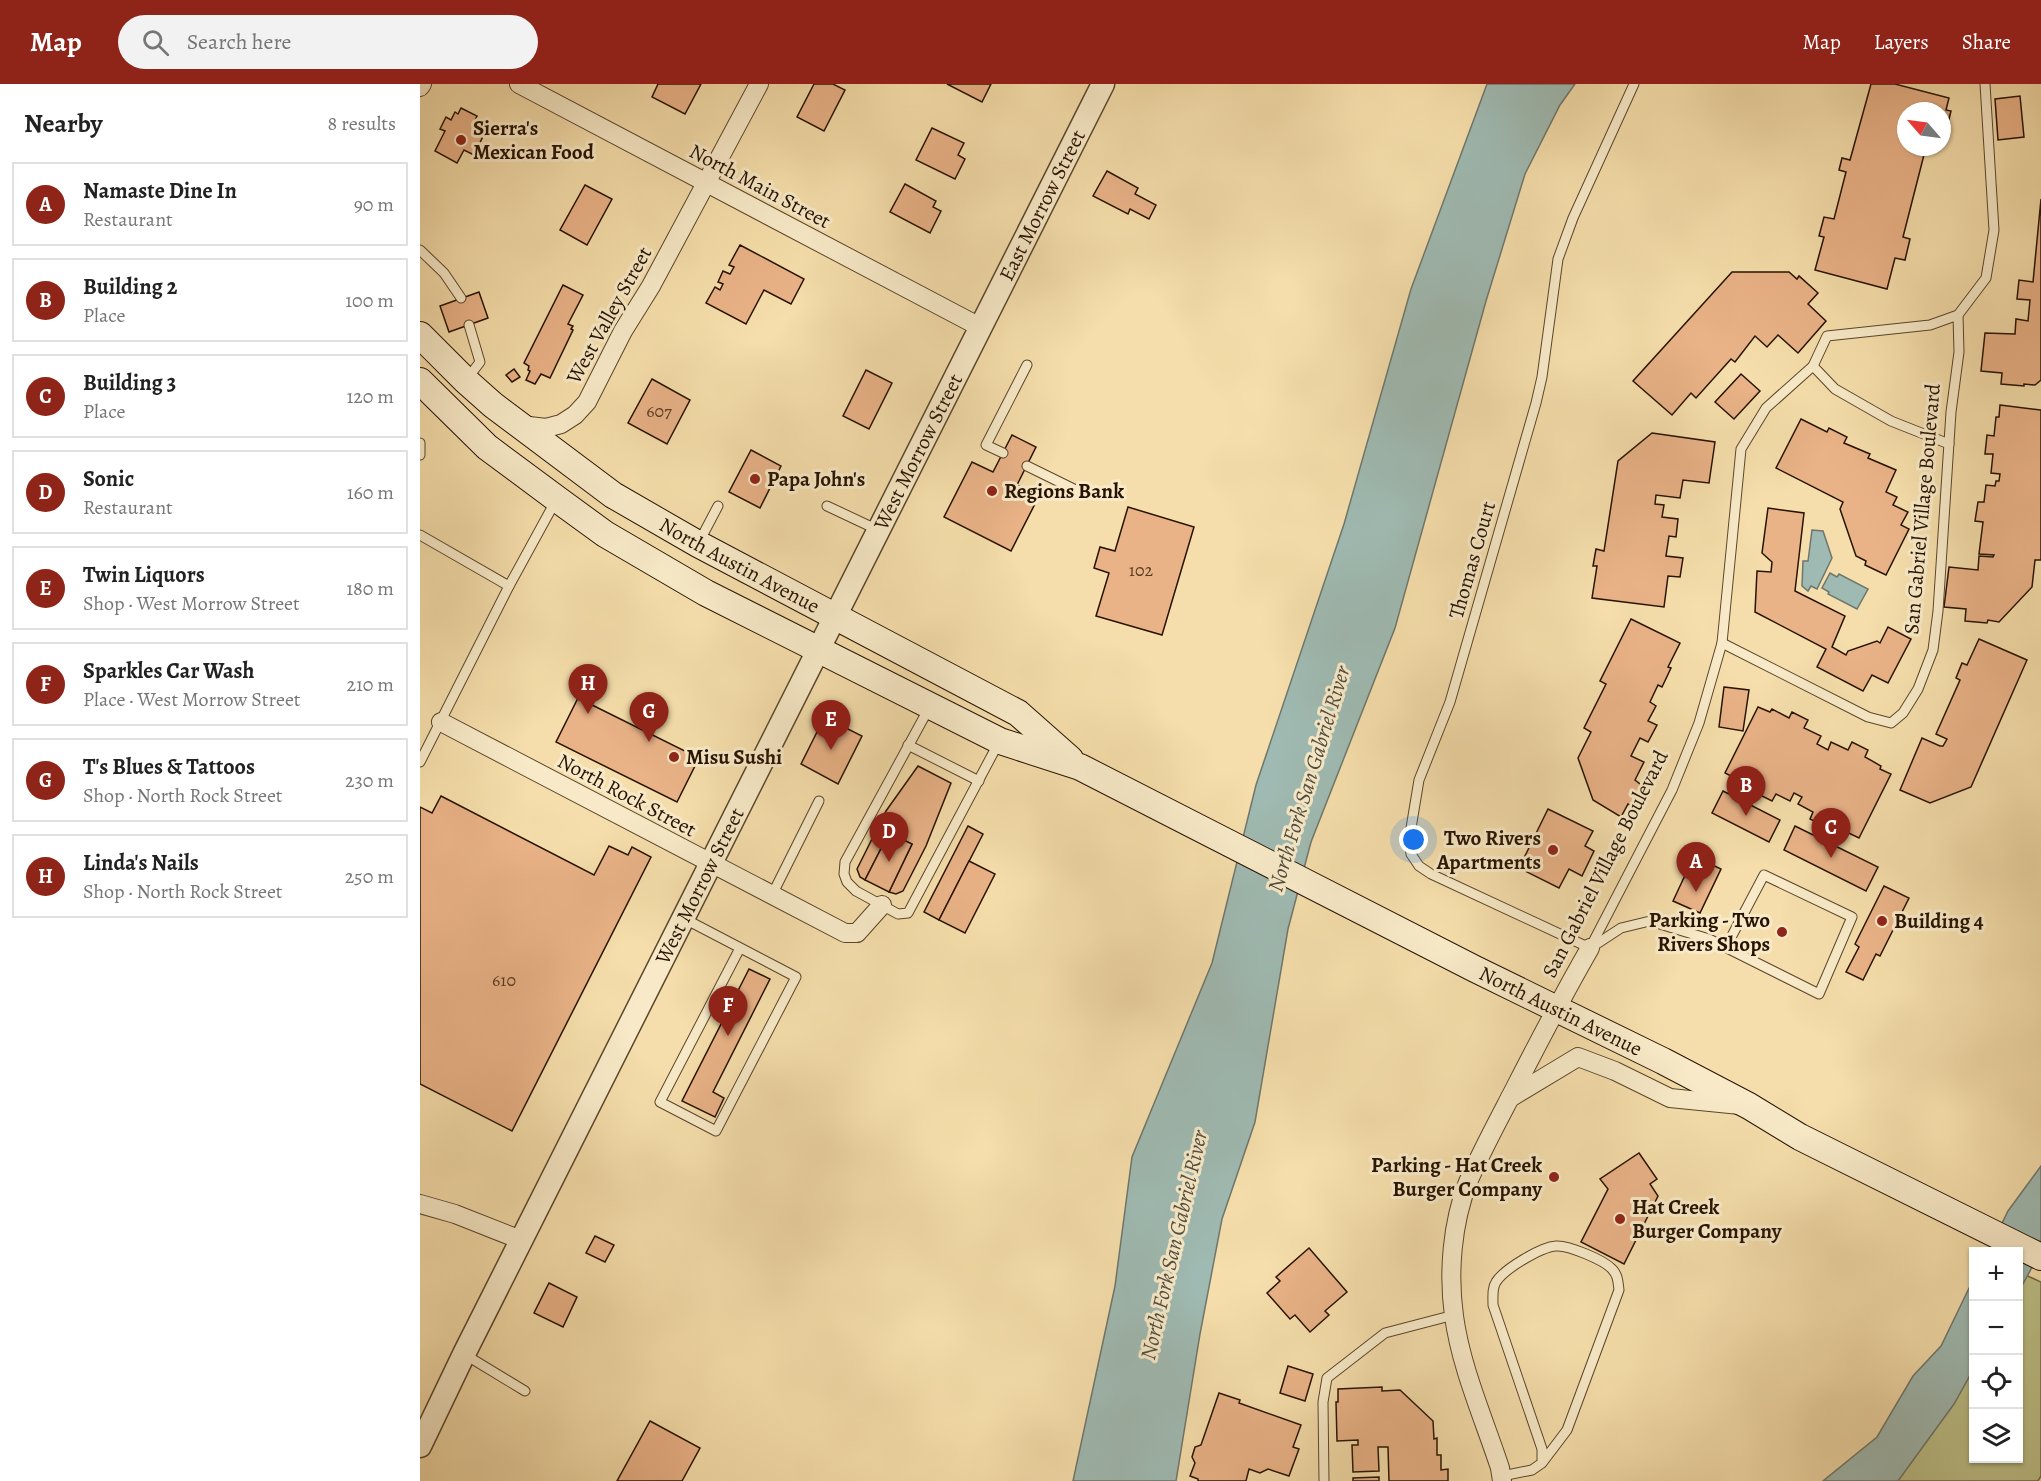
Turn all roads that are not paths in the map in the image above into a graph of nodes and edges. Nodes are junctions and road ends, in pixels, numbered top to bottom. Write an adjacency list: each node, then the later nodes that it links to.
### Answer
1 (519, 84): 6 (street, North Main Street)
2 (759, 84): 6 (street, West Valley Street)
3 (1103, 84): 11 (street, East Morrow Street)
4 (1634, 84): 48 (lane, Thomas Court)
5 (1986, 84): 9 (lane)
6 (706, 182): 11 (street, North Main Street); 17 (street, West Valley Street)
7 (420, 250): 8 (lane)
8 (461, 298)
9 (1958, 315): 14 (lane, San Gabriel Village Boulevard); 19 (lane, San Gabriel Village Boulevard)
10 (469, 325): 16 (lane)
11 (980, 327): 27 (street, West Morrow Street)
12 (420, 335): 16 (main road, North Austin Avenue)
13 (1027, 365): 20 (lane)
14 (1813, 366): 19 (lane); 32 (lane, San Gabriel Village Boulevard)
15 (420, 381): 24 (main road, North Austin Avenue)
16 (466, 381): 17 (main road, North Austin Avenue)
17 (520, 425): 29 (main road, North Austin Avenue)
18 (420, 443): 21 (lane)
19 (1949, 444): 32 (lane, San Gabriel Village Boulevard)
20 (1003, 453)
21 (420, 455)
22 (1027, 466): 23 (lane)
23 (1086, 495)
24 (556, 500): 30 (lane); 33 (main road, North Austin Avenue)
25 (718, 506): 29 (lane)
26 (827, 506): 27 (lane)
27 (878, 530): 31 (street, West Morrow Street)
28 (420, 535): 30 (lane)
29 (698, 544): 31 (main road, North Austin Avenue)
30 (509, 586): 35 (lane)
31 (834, 616): 33 (street, West Morrow Street); 39 (main road, North Austin Avenue)
32 (1722, 643): 48 (lane, San Gabriel Village Boulevard)
33 (818, 649): 34 (main road, North Austin Avenue); 42 (street, West Morrow Street)
34 (930, 706): 36 (main road, North Austin Avenue); 37 (lane)
35 (441, 722): 38 (lane); 42 (street, North Rock Street)
36 (1000, 741): 39 (main road, North Austin Avenue); 40 (lane)
37 (908, 745): 40 (lane); 44 (lane)
38 (420, 762)
39 (1080, 767): 49 (main road, North Austin Avenue)
40 (979, 781): 44 (lane)
41 (819, 801): 43 (lane)
42 (710, 864): 43 (street, North Rock Street); 45 (street, West Morrow Street)
43 (772, 895): 44 (street, North Rock Street)
44 (882, 905)
45 (683, 918): 47 (lane); 53 (street, West Morrow Street)
46 (1726, 947): 46 (lane); 48 (lane)
47 (740, 948): 47 (lane)
48 (1590, 948): 49 (street, San Gabriel Village Boulevard)
49 (1556, 1008): 50 (street, San Gabriel Village Boulevard); 51 (main road, North Austin Avenue)
50 (1510, 1098): 51 (street); 55 (street, San Gabriel Village Boulevard)
51 (1749, 1106): 54 (main road, North Austin Avenue)
52 (420, 1204): 53 (street)
53 (521, 1240): 56 (street, West Morrow Street)
54 (2041, 1257)
55 (1454, 1315): 60 (street, San Gabriel Village Boulevard); 61 (lane)
56 (464, 1354): 57 (lane); 58 (street, West Morrow Street)
57 (525, 1391)
58 (420, 1446)
59 (1542, 1462): 59 (lane); 60 (lane)
60 (1502, 1478)
61 (1324, 1481)

